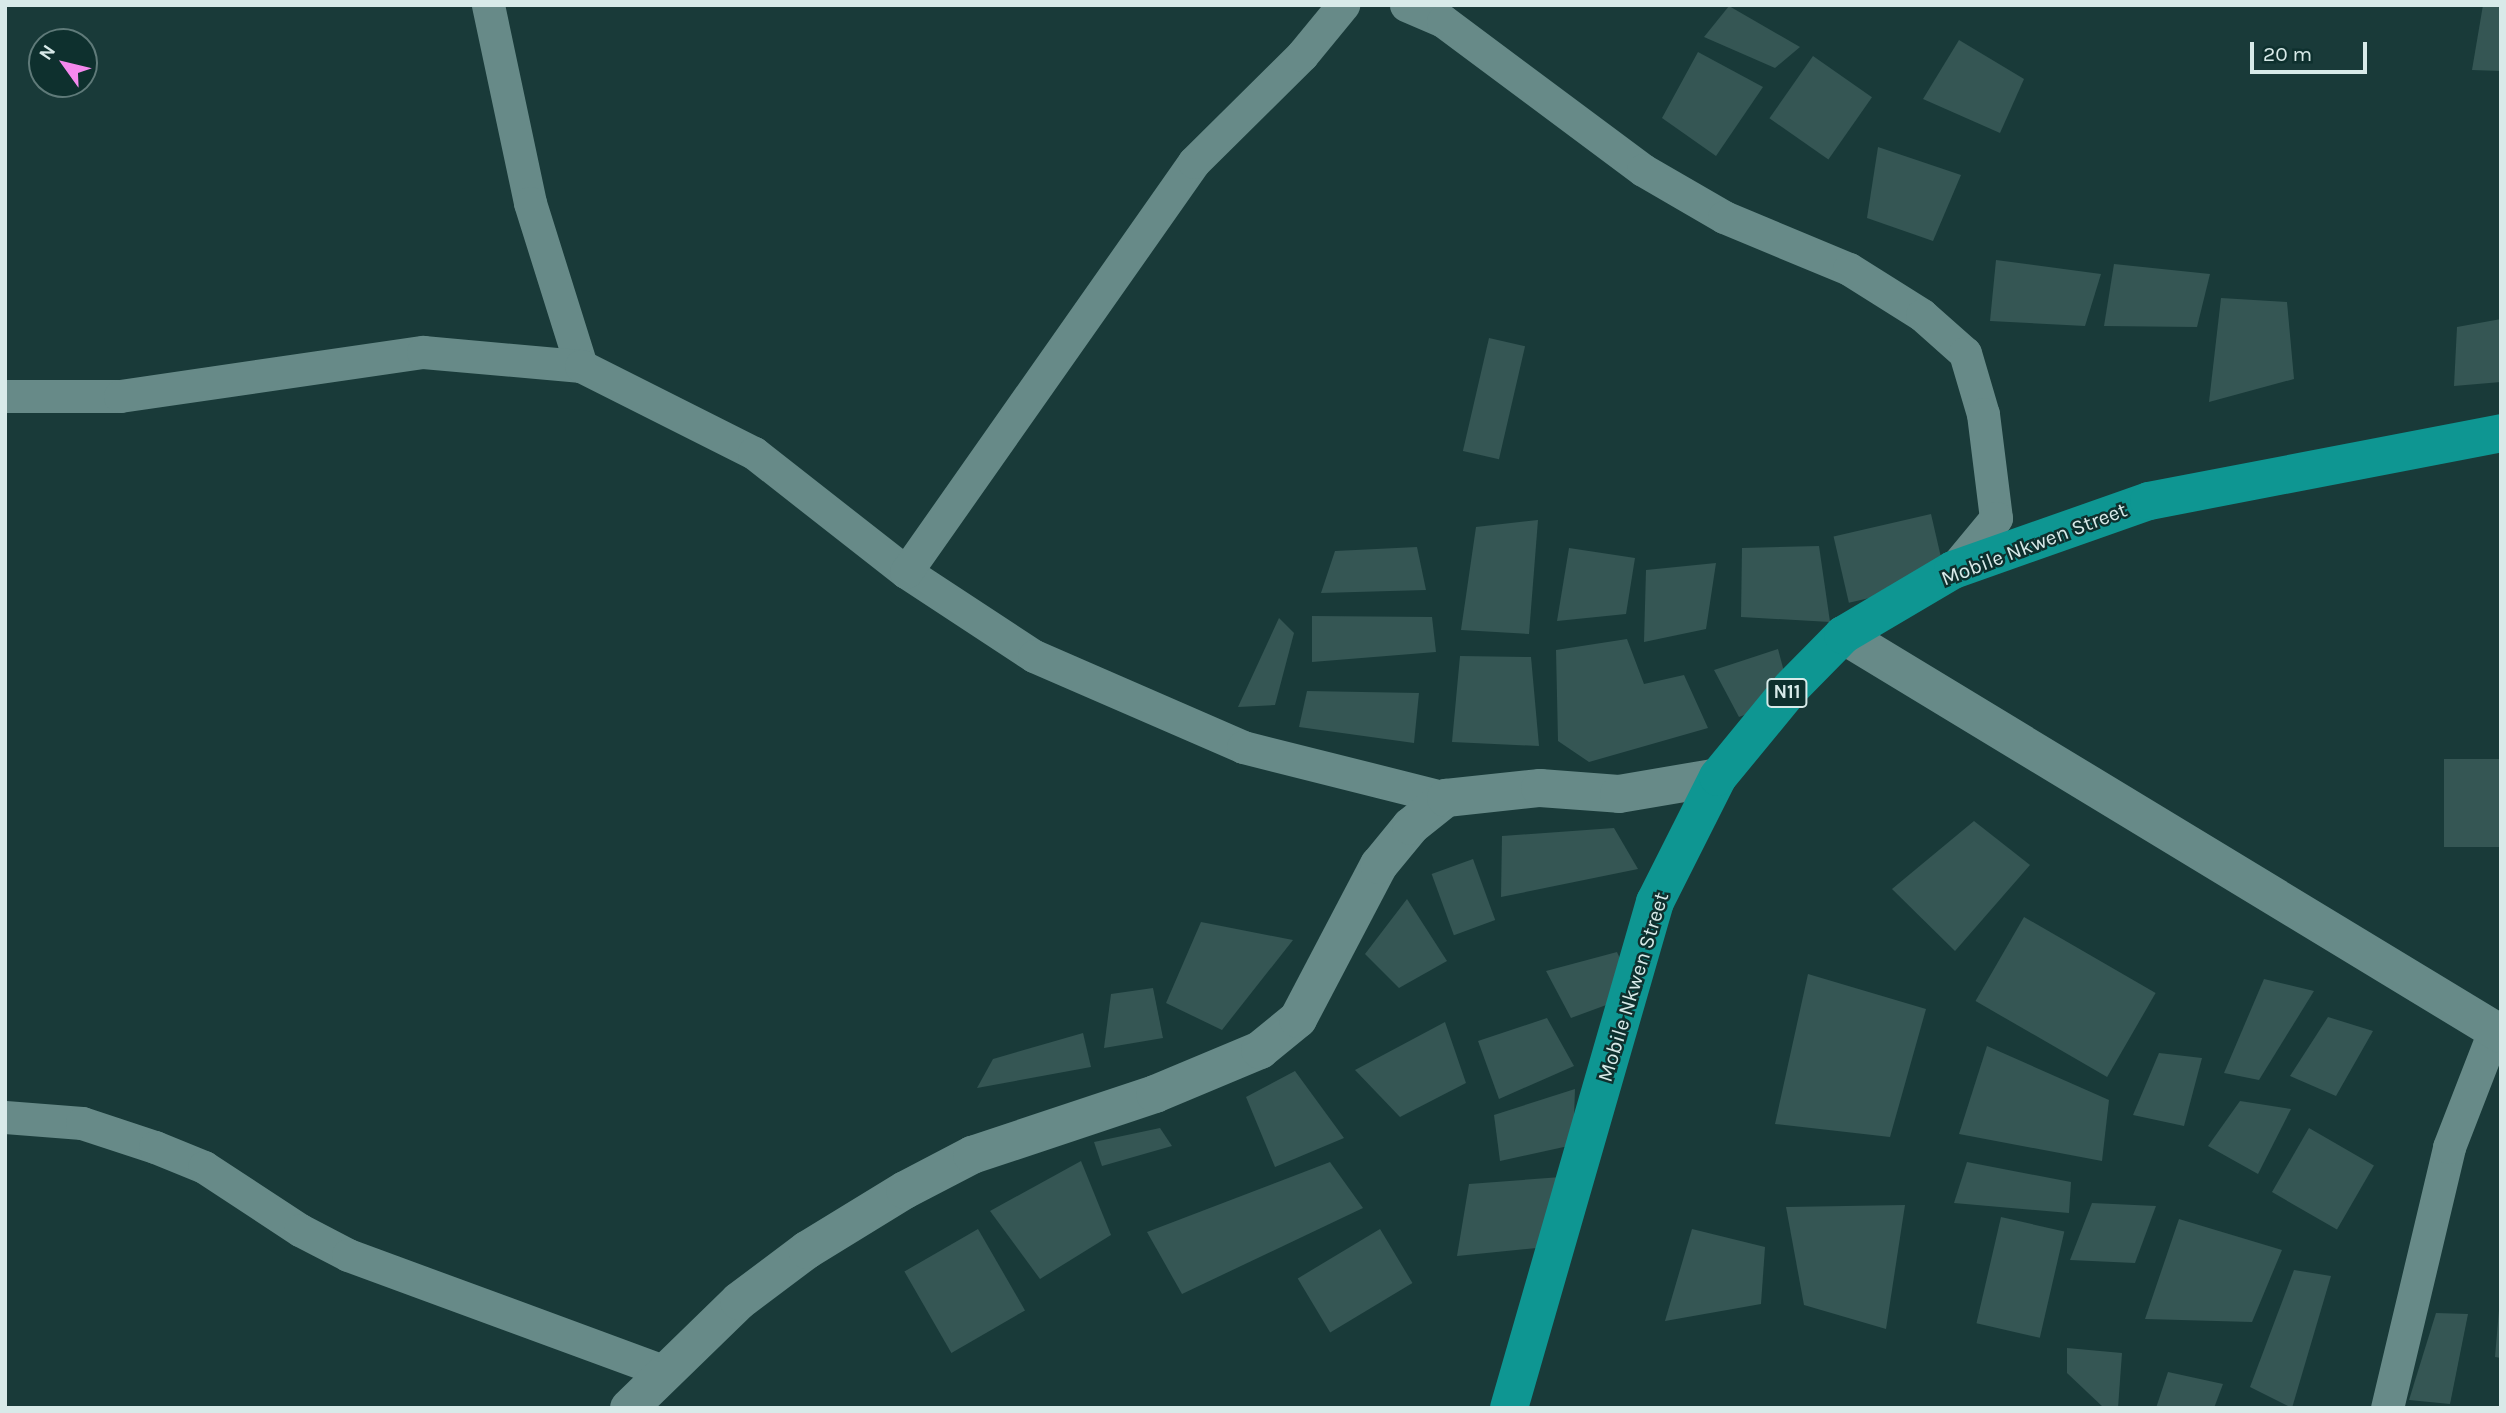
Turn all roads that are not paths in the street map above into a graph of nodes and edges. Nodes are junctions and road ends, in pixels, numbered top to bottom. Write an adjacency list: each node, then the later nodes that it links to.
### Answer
1 (488, 5): 4 (street)
2 (1343, 5): 8 (street)
3 (1406, 5): 7 (street)
4 (581, 366): 5 (street); 8 (street)
5 (5, 396)
6 (2501, 433): 7 (highway, Mobile Nkwen Street / N11)
7 (1954, 570): 9 (highway, Mobile Nkwen Street / N11)
8 (906, 572): 11 (street)
9 (1843, 635): 10 (highway, Mobile Nkwen Street / N11); 12 (street)
10 (1718, 777): 11 (street); 16 (highway, Mobile Nkwen Street / N11)
11 (1446, 798): 14 (street)
12 (2498, 1033): 17 (street)
13 (5, 1117): 14 (street)
14 (664, 1371): 15 (street)
15 (629, 1408)
16 (1509, 1408)
17 (2387, 1408)

